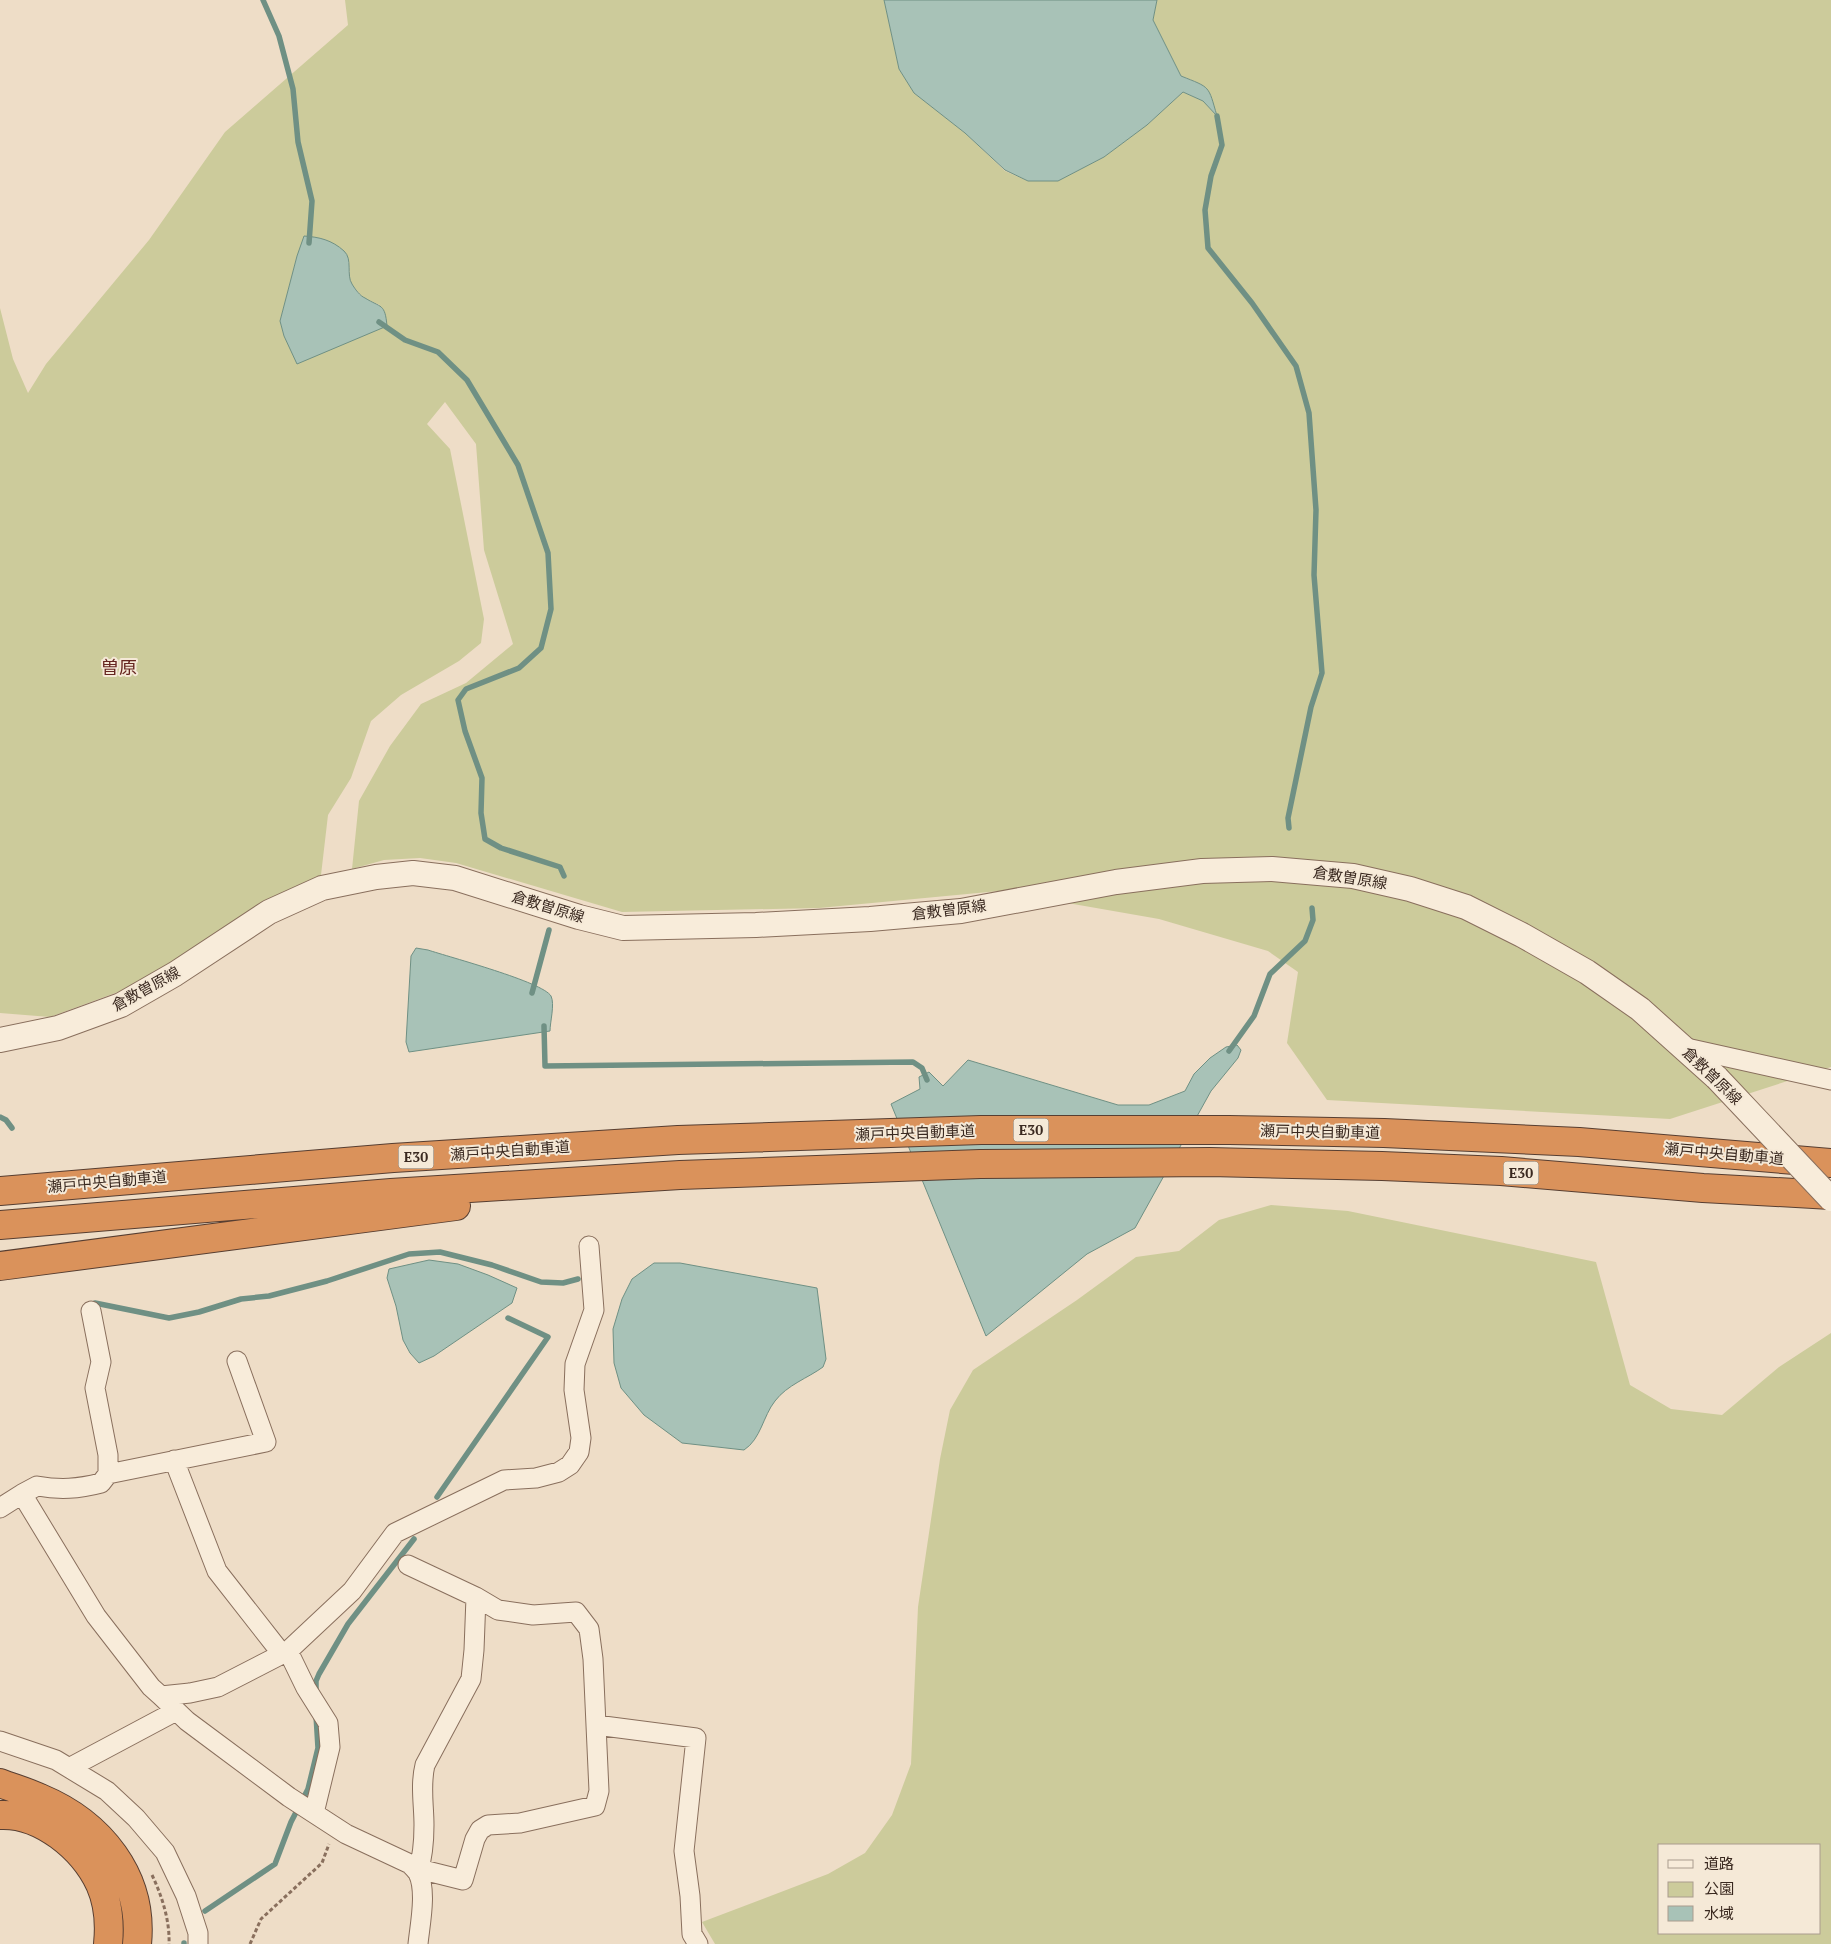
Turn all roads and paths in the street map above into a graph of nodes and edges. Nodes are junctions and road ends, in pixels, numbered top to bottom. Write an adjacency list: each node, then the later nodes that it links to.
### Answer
1 (0, 1040): 2 (street, 倉敷曽原線)
2 (1682, 1047): 3 (street); 7 (street, 倉敷曽原線, bridge)
3 (1831, 1080)
4 (1831, 1163): 6 (highway, 瀬戸中央自動車道 / E30)
5 (680, 1175): 7 (highway, E30); 8 (highway, E30); 10 (highway)
6 (0, 1191)
7 (1831, 1197)
8 (0, 1226)
9 (589, 1246): 19 (street)
10 (0, 1266)
11 (91, 1311): 14 (street)
12 (237, 1361): 13 (street)
13 (174, 1460): 14 (street); 19 (street)
14 (108, 1474): 15 (street)
15 (22, 1494): 16 (street); 20 (street)
16 (0, 1508)
17 (408, 1566): 18 (street)
18 (476, 1597): 22 (street); 29 (street)
19 (285, 1652): 20 (street); 26 (street)
20 (162, 1696): 21 (street)
21 (176, 1711): 24 (street); 26 (street)
22 (596, 1725): 29 (street); 35 (street)
23 (0, 1741): 24 (street)
24 (69, 1768): 32 (street)
25 (0, 1783): 31 (highway)
26 (313, 1812): 28 (street)
27 (0, 1815): 30 (highway)
28 (336, 1827): 29 (street); 33 (path)
29 (418, 1870): 34 (street)
30 (108, 1944)
31 (137, 1944)
32 (198, 1944)
33 (250, 1944)
34 (418, 1944)
35 (698, 1944)

